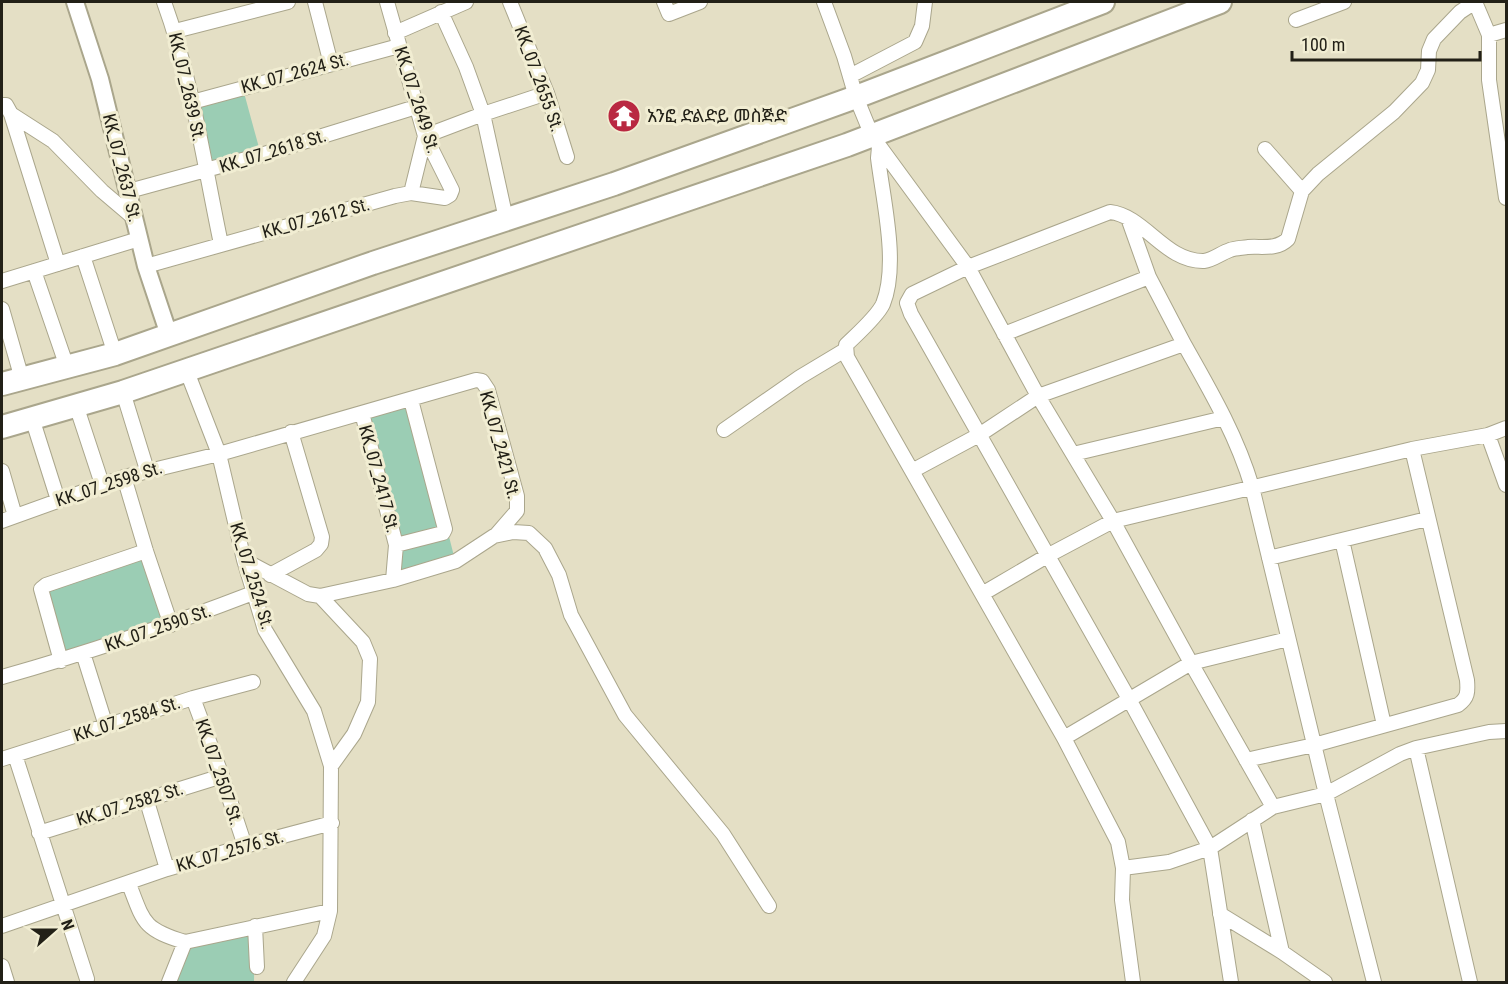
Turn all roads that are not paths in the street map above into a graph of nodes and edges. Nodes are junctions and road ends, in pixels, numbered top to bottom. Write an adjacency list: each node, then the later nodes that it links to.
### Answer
1 (75, 2): 35 (street, KK_07_2637 St.)
2 (164, 2): 19 (street, KK_07_2639 St.)
3 (288, 2): 19 (street)
4 (315, 2): 22 (street)
5 (387, 2): 21 (street, KK_07_2649 St.)
6 (466, 2): 16 (street, KK_07_2624 St.)
7 (510, 2): 24 (street, KK_07_2655 St.)
8 (664, 2): 9 (street)
9 (700, 2)
10 (824, 2): 23 (street)
11 (925, 2): 23 (street)
12 (1103, 2): 23 (highway)
13 (1220, 2): 30 (highway)
14 (1344, 2): 17 (street)
15 (1475, 2): 20 (street); 34 (street)
16 (441, 12): 21 (street, KK_07_2624 St.); 28 (street)
17 (1296, 20)
18 (1506, 30): 20 (street)
19 (175, 31): 25 (street, KK_07_2639 St.)
20 (1489, 35): 38 (street)
21 (397, 40): 22 (street, KK_07_2624 St.); 27 (street, KK_07_2649 St.)
22 (331, 64): 25 (street, KK_07_2624 St.)
23 (853, 86): 30 (street); 41 (highway)
24 (547, 93): 28 (street); 32 (street, KK_07_2655 St.)
25 (192, 102): 33 (street, KK_07_2639 St.)
26 (5, 104): 40 (street); 45 (street)
27 (416, 107): 29 (street, KK_07_2649 St.); 33 (street, KK_07_2618 St.)
28 (483, 114): 29 (street); 41 (street)
29 (425, 136): 36 (street); 37 (street, KK_07_2649 St.)
30 (875, 141): 47 (street); 55 (street); 58 (highway)
31 (1265, 149): 34 (street)
32 (567, 157)
33 (206, 171): 35 (street, KK_07_2618 St.); 43 (street, KK_07_2639 St.)
34 (1302, 191): 39 (street)
35 (129, 192): 40 (street, KK_07_2637 St.)
36 (411, 193): 37 (street, KK_07_2612 St.); 43 (street, KK_07_2612 St.)
37 (450, 195)
38 (1506, 199)
39 (1128, 218): 47 (street); 49 (street)
40 (135, 219): 42 (street, KK_07_2637 St.)
41 (506, 219): 53 (highway)
42 (139, 239): 44 (street); 46 (street, KK_07_2637 St.)
43 (221, 244): 46 (street, KK_07_2612 St.)
44 (83, 256): 45 (street); 56 (street)
45 (58, 264): 48 (street)
46 (146, 266): 53 (street, KK_07_2637 St.)
47 (969, 267): 52 (street); 72 (street)
48 (34, 272): 50 (street); 57 (street)
49 (1149, 277): 52 (street); 54 (street)
50 (2, 280)
51 (2, 309): 59 (street)
52 (1004, 334): 62 (street)
53 (160, 338): 56 (highway); 58 (highway)
54 (1184, 344): 62 (street); 67 (street)
55 (845, 350): 70 (street); 79 (street)
56 (115, 354): 57 (highway)
57 (67, 367): 59 (highway)
58 (176, 373): 61 (highway); 75 (street, KK_07_2524 St.)
59 (12, 381)
60 (482, 381): 63 (street, KK_07_2598 St.); 89 (street, KK_07_2421 St.)
61 (123, 392): 64 (highway); 77 (street)
62 (1038, 396): 72 (street); 76 (street)
63 (411, 400): 65 (street, KK_07_2598 St.); 91 (street)
64 (76, 405): 66 (highway); 82 (street)
65 (362, 413): 71 (street, KK_07_2598 St.); 91 (street, KK_07_2417 St.)
66 (32, 418): 68 (highway); 84 (street)
67 (1224, 418): 76 (street); 83 (street)
68 (2, 427)
69 (1506, 428): 73 (street)
70 (724, 430)
71 (291, 432): 75 (street, KK_07_2598 St.); 96 (street)
72 (979, 435): 79 (street); 93 (street)
73 (1488, 435): 74 (street); 81 (street)
74 (1412, 449): 83 (street); 86 (street)
75 (219, 454): 77 (street, KK_07_2598 St.); 95 (street, KK_07_2524 St.)
76 (1073, 454): 88 (street)
77 (147, 470): 80 (street, KK_07_2598 St.)
78 (2, 471): 85 (street)
79 (912, 471): 99 (street)
80 (124, 477): 82 (street, KK_07_2598 St.); 92 (street)
81 (1506, 483)
82 (102, 484): 84 (street, KK_07_2598 St.)
83 (1252, 487): 88 (street); 94 (street)
84 (58, 500): 85 (street, KK_07_2598 St.)
85 (15, 516): 87 (street, KK_07_2598 St.)
86 (1427, 519): 90 (street); 110 (street)
87 (2, 521)
88 (1113, 521): 93 (street); 105 (street)
89 (495, 536): 97 (street); 133 (street)
90 (1342, 540): 94 (street); 110 (street)
91 (396, 545): 97 (street, KK_07_2417 St.)
92 (146, 551): 101 (street); 104 (street)
93 (1047, 556): 99 (street); 109 (street)
94 (1269, 558): 102 (street)
95 (244, 560): 96 (street); 98 (street, KK_07_2524 St.)
96 (270, 575): 100 (street)
97 (393, 580): 100 (street)
98 (253, 592): 101 (street, KK_07_2590 St.); 119 (street, KK_07_2524 St.)
99 (982, 594): 113 (street)
100 (320, 596): 119 (street)
101 (171, 625): 103 (street, KK_07_2590 St.)
102 (1288, 639): 105 (street); 114 (street)
103 (83, 654): 104 (street, KK_07_2590 St.); 111 (street)
104 (62, 661): 106 (street, KK_07_2590 St.)
105 (1191, 663): 109 (street); 118 (street)
106 (2, 677)
107 (253, 682): 108 (street, KK_07_2584 St.)
108 (193, 698): 111 (street, KK_07_2584 St.); 120 (street, KK_07_2507 St.)
109 (1129, 699): 113 (street); 128 (street)
110 (1384, 725): 114 (street)
111 (106, 726): 116 (street, KK_07_2584 St.)
112 (1506, 731): 115 (street)
113 (1064, 738): 129 (street)
114 (1314, 745): 118 (street); 121 (street)
115 (1416, 748): 121 (street); 150 (street)
116 (15, 755): 117 (street, KK_07_2584 St.); 126 (street)
117 (2, 759)
118 (1246, 760): 123 (street)
119 (331, 766): 125 (street, KK_07_2524 St.)
120 (222, 776): 122 (street, KK_07_2582 St.); 127 (street, KK_07_2507 St.)
121 (1326, 794): 123 (street); 149 (street)
122 (146, 798): 126 (street, KK_07_2582 St.); 130 (street)
123 (1273, 807): 124 (street)
124 (1252, 820): 128 (street); 139 (street)
125 (332, 823): 127 (street, KK_07_2576 St.); 134 (street, KK_07_2524 St.)
126 (39, 833): 132 (street)
127 (244, 846): 130 (street, KK_07_2576 St.)
128 (1210, 848): 129 (street); 135 (street)
129 (1123, 868): 146 (street)
130 (167, 870): 131 (street, KK_07_2576 St.)
131 (129, 884): 132 (street, KK_07_2576 St.); 138 (street)
132 (64, 905): 136 (street, KK_07_2576 St.); 142 (street)
133 (769, 906)
134 (330, 911): 137 (street); 145 (street, KK_07_2524 St.)
135 (1220, 914): 139 (street); 147 (street)
136 (2, 926)
137 (255, 926): 138 (street); 141 (street)
138 (185, 942): 144 (street)
139 (1282, 952): 148 (street)
140 (2, 966): 143 (street)
141 (257, 967)
142 (89, 981)
143 (7, 982)
144 (170, 982)
145 (294, 982)
146 (1133, 982)
147 (1231, 982)
148 (1325, 982)
149 (1374, 982)
150 (1470, 982)

